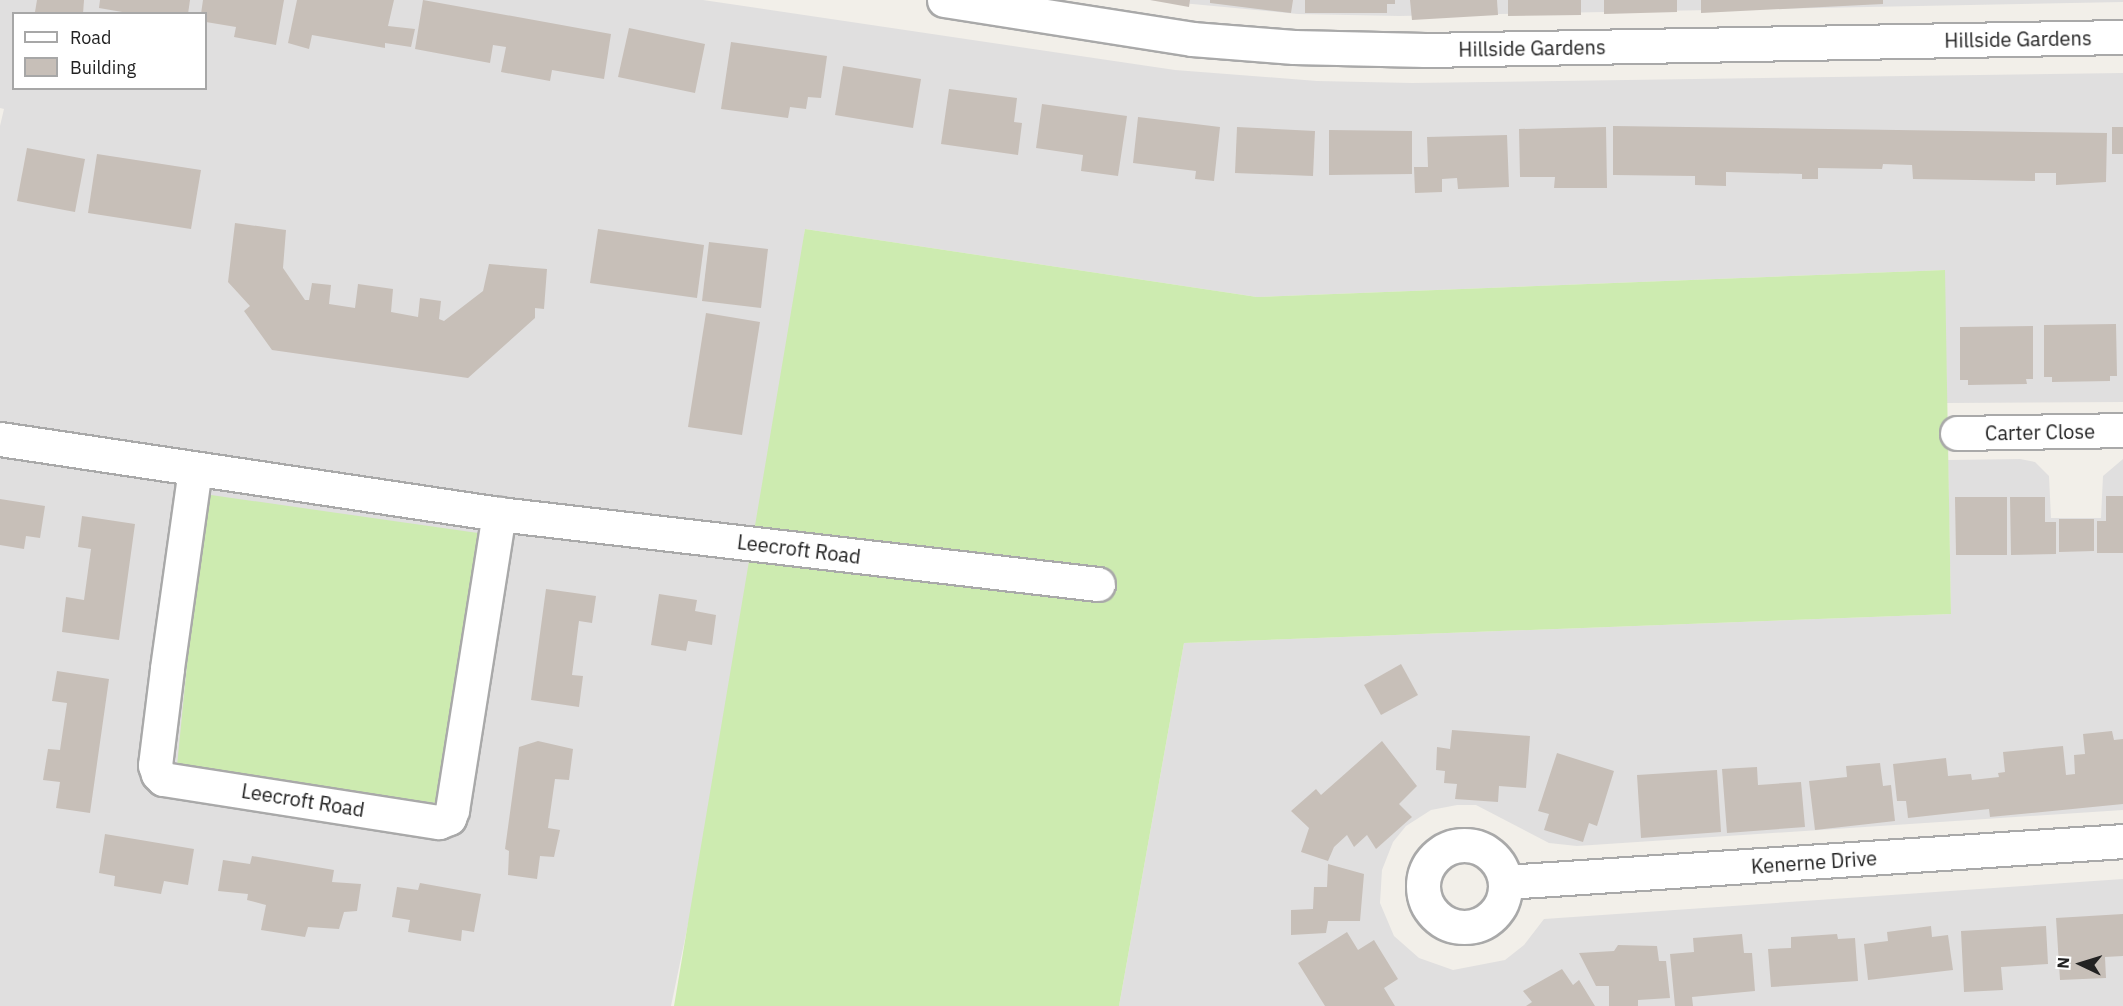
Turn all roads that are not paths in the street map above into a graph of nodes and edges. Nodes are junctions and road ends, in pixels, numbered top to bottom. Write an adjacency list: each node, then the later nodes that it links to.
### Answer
1 (944, 0): 2 (street, Hillside Gardens)
2 (2123, 37)
3 (2123, 430): 4 (street, Carter Close)
4 (1957, 433)
5 (0, 439): 6 (street, Leecroft Road)
6 (195, 469): 7 (street, Leecroft Road); 7 (street, Leecroft Road)
7 (499, 514): 8 (street, Leecroft Road)
8 (1098, 584)
9 (2123, 841): 10 (street, Kenerne Drive)
10 (1506, 882)

